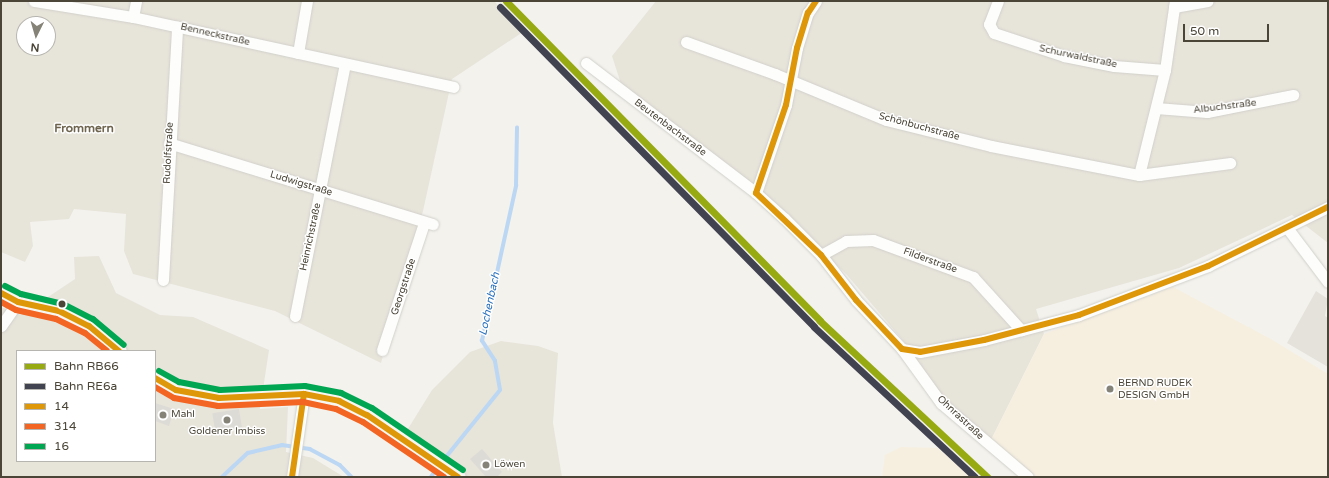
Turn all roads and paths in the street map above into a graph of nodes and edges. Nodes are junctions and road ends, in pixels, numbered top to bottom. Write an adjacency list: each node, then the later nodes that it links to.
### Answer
1 (34, 1): 8 (street, Benneckstraße)
2 (136, 1): 8 (street)
3 (307, 1): 11 (street)
4 (816, 1): 15 (street)
5 (998, 1): 14 (street, Schurwaldstraße)
6 (1207, 1): 7 (street)
7 (1174, 4): 14 (street)
8 (133, 17): 9 (street, Benneckstraße)
9 (177, 26): 11 (street, Benneckstraße); 19 (street, Rudolfstraße)
10 (686, 42): 15 (street, Schönbuchstraße)
11 (298, 54): 13 (street, Benneckstraße)
12 (586, 62): 23 (street, Beutenbachstraße)
13 (345, 64): 16 (street, Benneckstraße); 22 (street, Heinrichstraße)
14 (1165, 70): 18 (street)
15 (790, 82): 21 (street, Schönbuchstraße); 23 (street)
16 (453, 87)
17 (1293, 95): 18 (street, Albuchstraße)
18 (1156, 108): 21 (street)
19 (169, 143): 22 (street, Ludwigstraße); 28 (street, Rudolfstraße)
20 (1230, 164): 21 (street, Schönbuchstraße)
21 (1139, 175)
22 (322, 190): 25 (street, Ludwigstraße); 32 (street, Heinrichstraße)
23 (756, 193): 27 (street, Beutenbachstraße)
24 (1328, 207): 26 (street)
25 (429, 224): 37 (street, Georgstraße)
26 (1288, 229): 29 (street); 34 (street)
27 (821, 255): 34 (street, Filderstraße); 35 (street, Ohnrastraße)
28 (163, 280)
29 (1328, 282)
30 (1, 294): 31 (main road)
31 (18, 302): 33 (street); 36 (main road)
32 (295, 316)
33 (1, 326)
34 (1021, 330): 35 (street)
35 (902, 349): 42 (street, Ohnrastraße)
36 (118, 350)
37 (382, 350)
38 (156, 379): 39 (main road)
39 (303, 400): 40 (main road); 41 (street)
40 (452, 473)
41 (292, 477)
42 (1028, 477)

